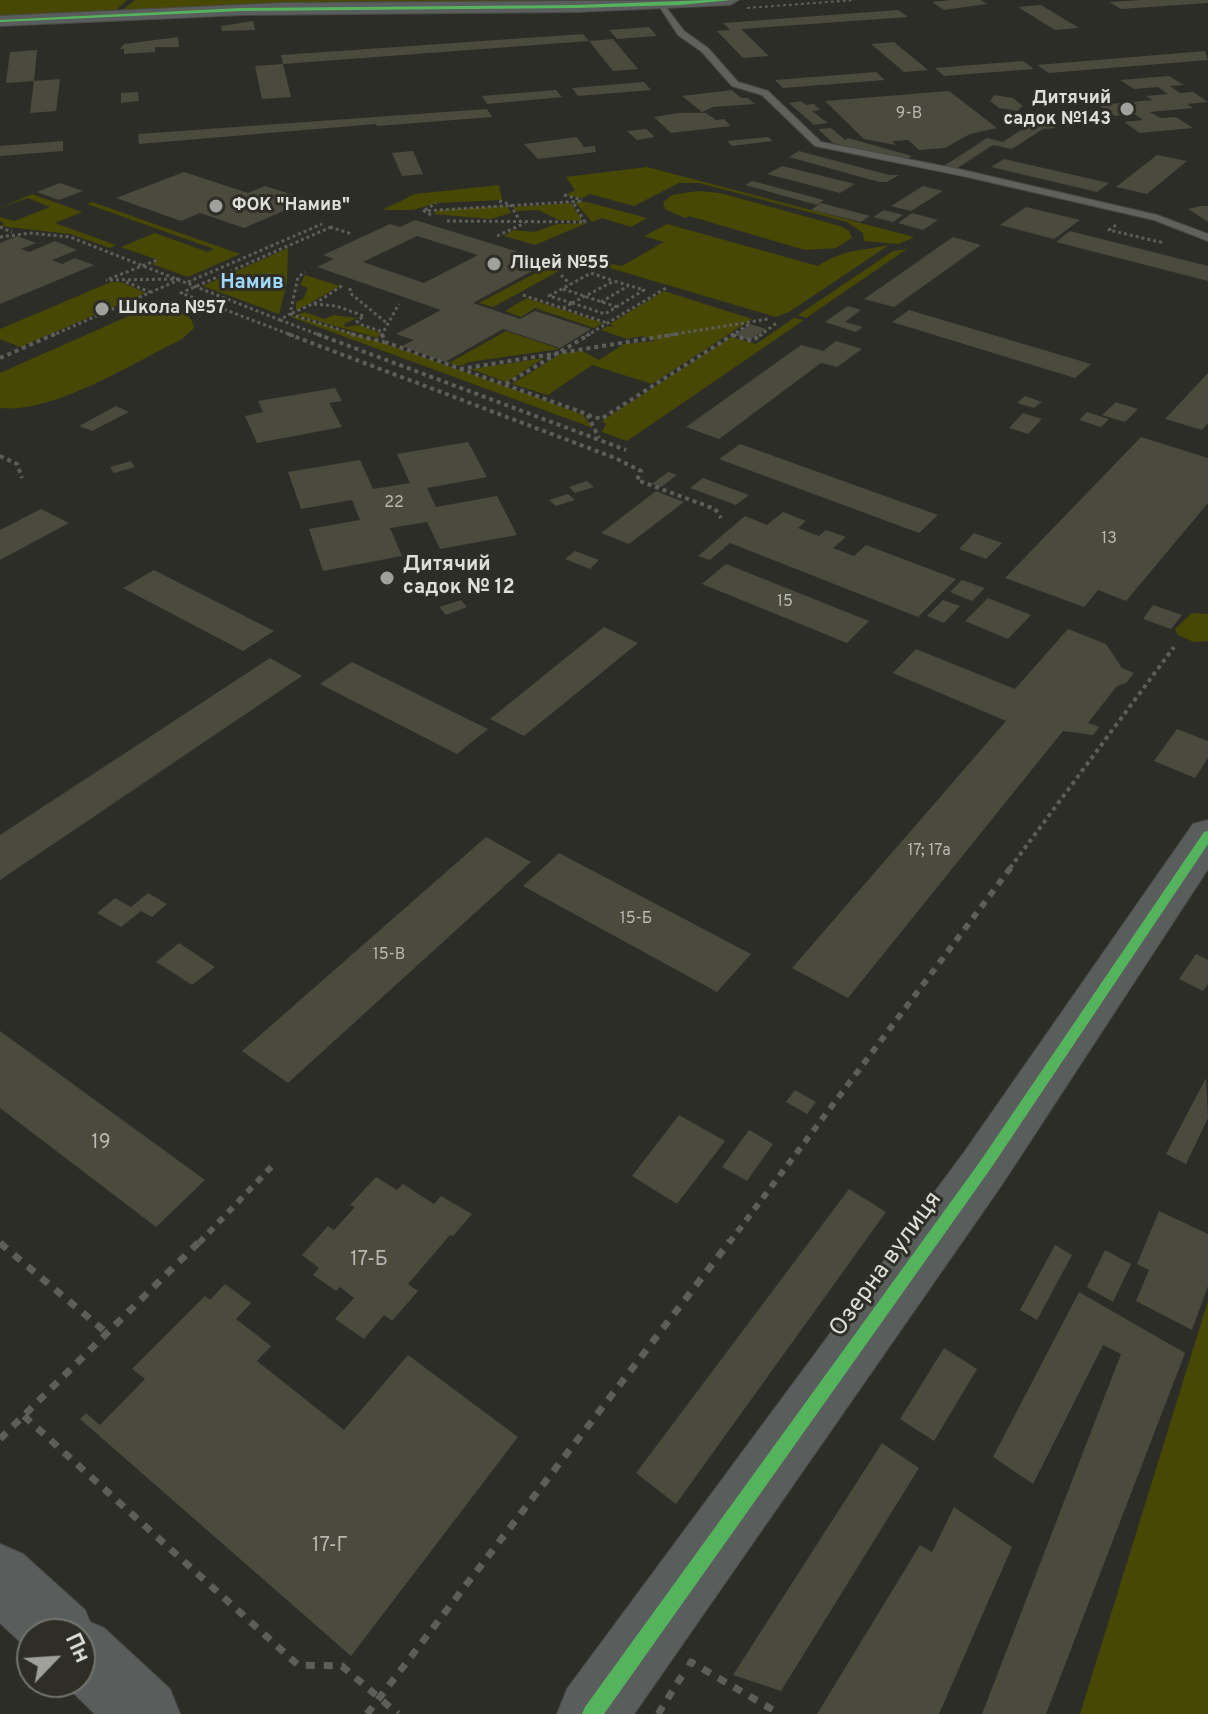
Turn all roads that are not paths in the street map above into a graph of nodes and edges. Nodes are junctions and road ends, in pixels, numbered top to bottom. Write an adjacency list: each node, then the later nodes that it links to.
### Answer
1 (738, 4): 2 (street)
2 (660, 5): 3 (street); 4 (lane)
3 (0, 21)
4 (1208, 238)
5 (1208, 835): 10 (street, Озерна вулиця)
6 (0, 1577): 7 (street)
7 (44, 1618)
8 (96, 1667): 9 (street)
9 (145, 1714)
10 (592, 1714)

